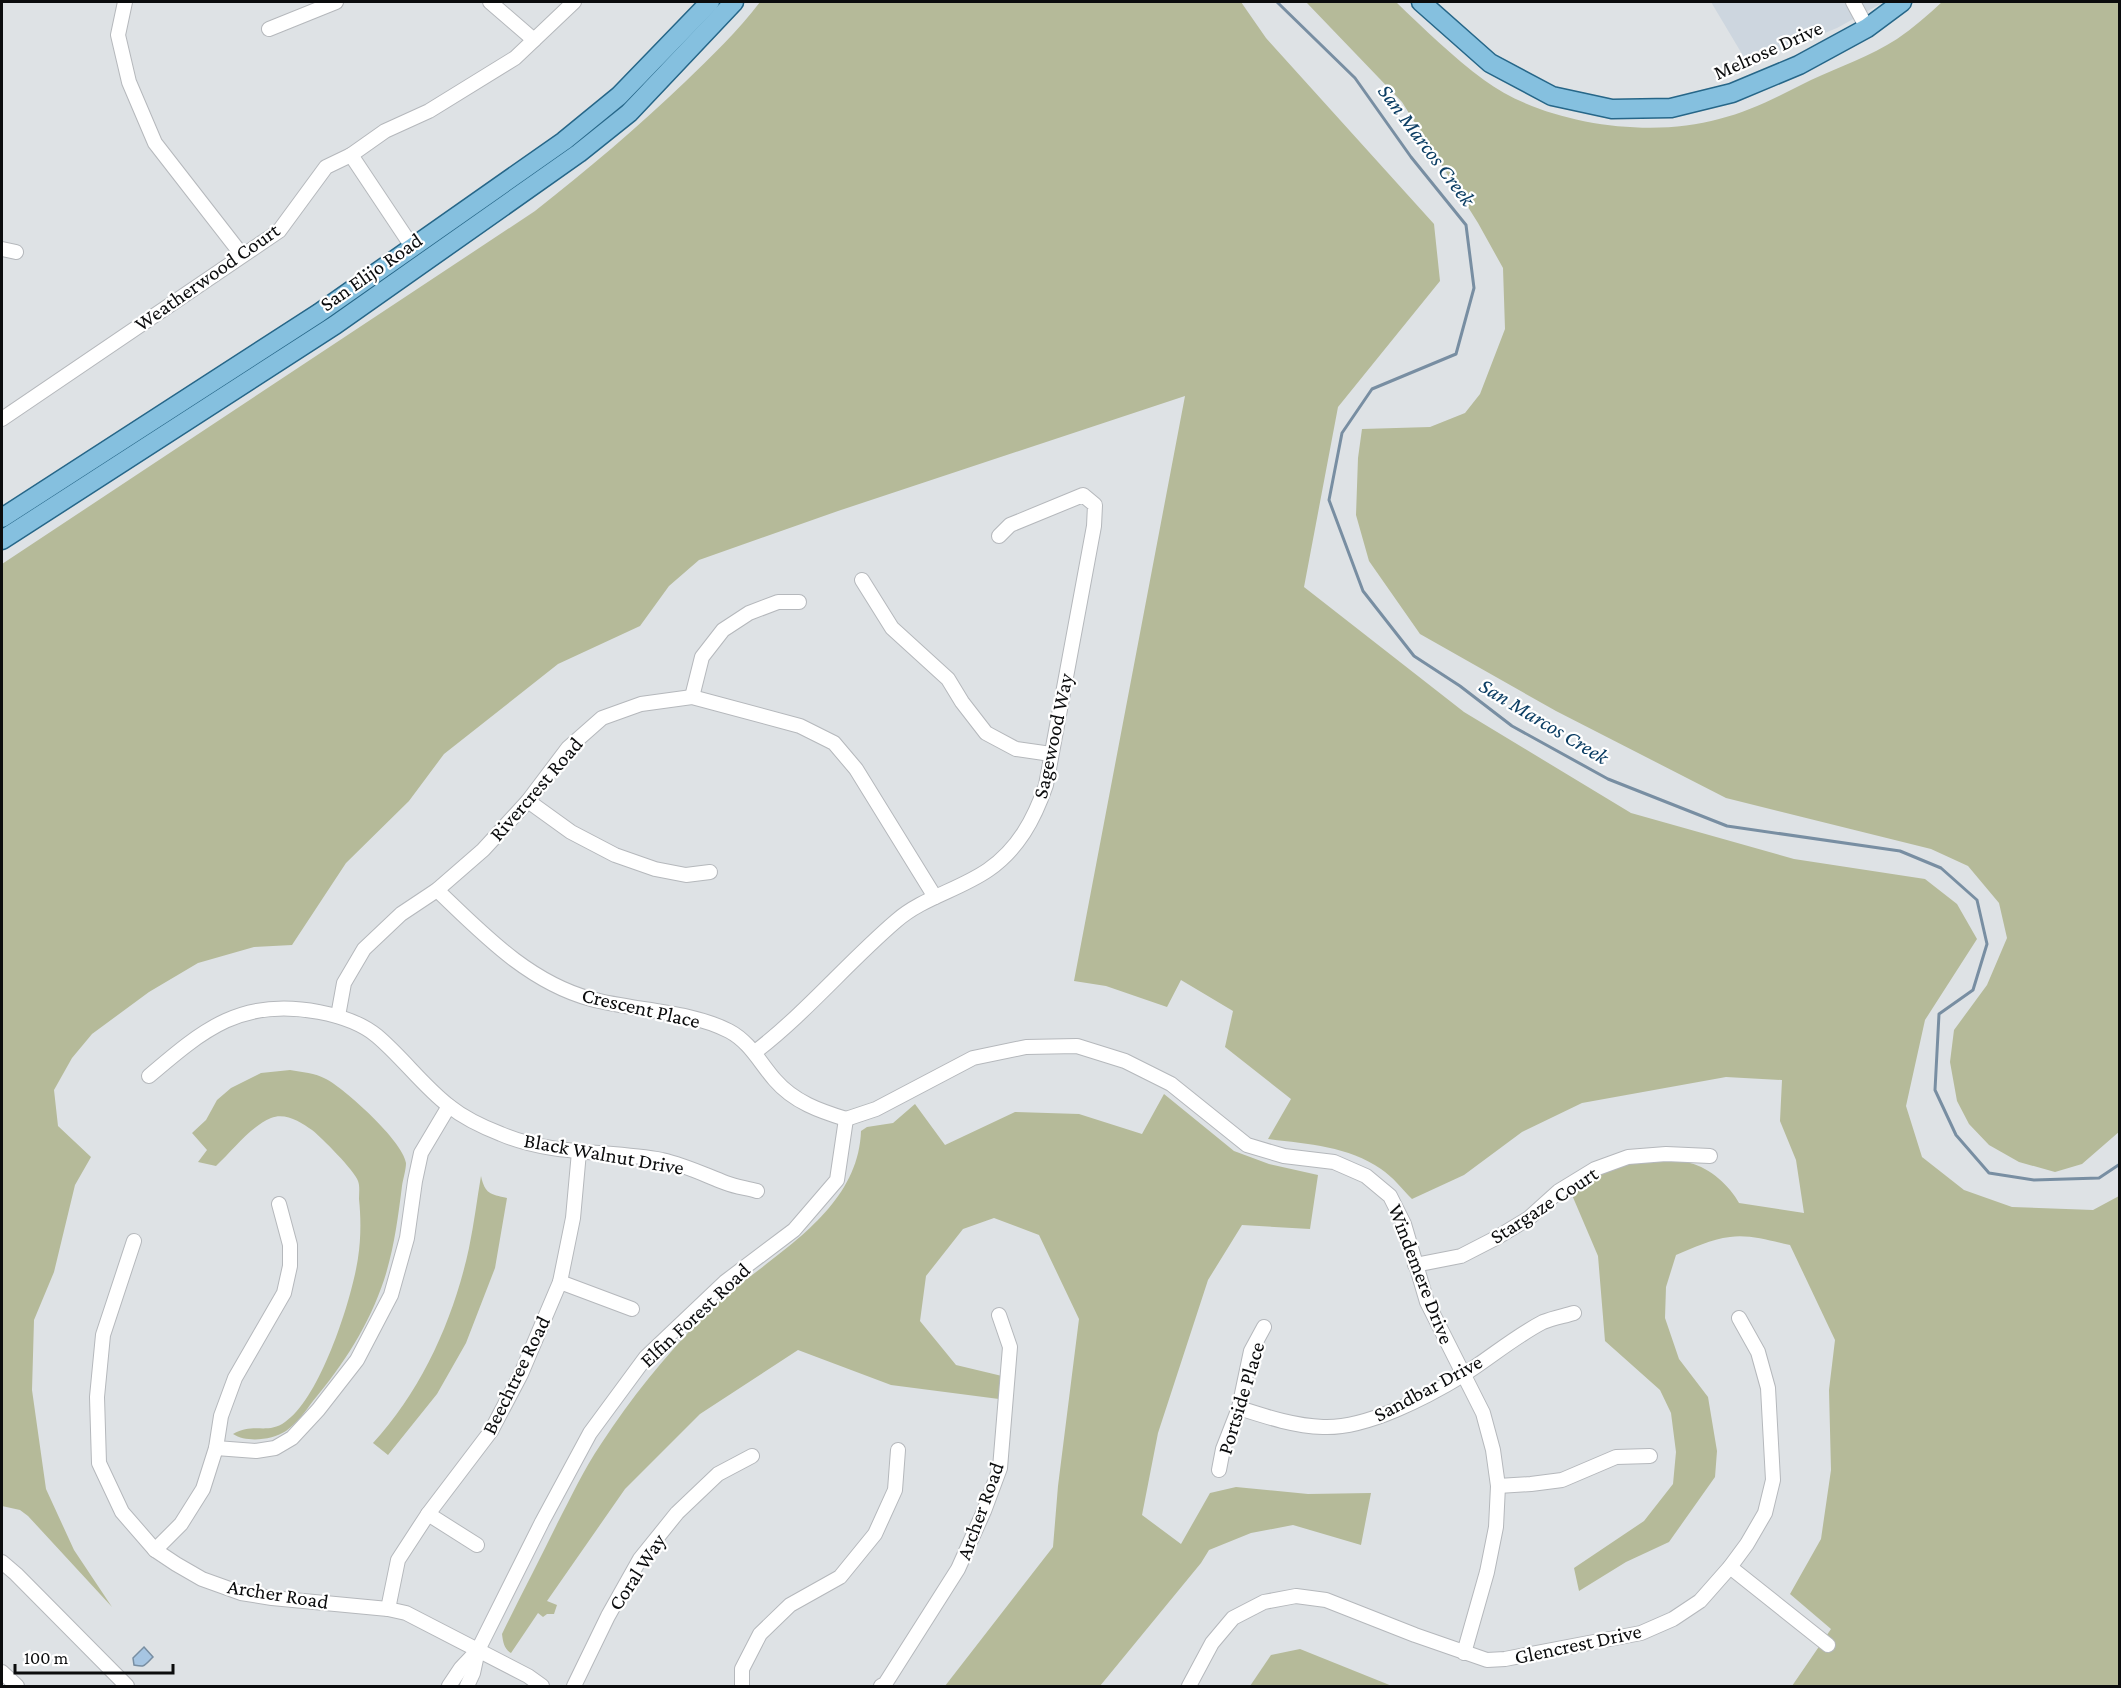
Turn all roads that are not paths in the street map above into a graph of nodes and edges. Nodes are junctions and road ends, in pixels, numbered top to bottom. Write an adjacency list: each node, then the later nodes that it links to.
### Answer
1 (125, 2): 17 (street)
2 (336, 2): 11 (street)
3 (490, 2): 12 (street)
4 (574, 2): 12 (street, Weatherwood Court)
5 (710, 2): 14 (main road, San Elijo Road)
6 (734, 2): 21 (main road, San Elijo Road)
7 (1421, 2): 10 (main road, Melrose Drive)
8 (1853, 2): 10 (street)
9 (1902, 2): 10 (main road, Melrose Drive)
10 (1867, 28)
11 (269, 29)
12 (534, 40): 13 (street, Weatherwood Court)
13 (351, 155): 14 (street); 17 (street, Weatherwood Court)
14 (413, 248): 19 (main road, San Elijo Road)
15 (2, 249): 16 (street)
16 (16, 252)
17 (242, 255): 18 (street, Weatherwood Court)
18 (2, 419)
19 (2, 518)
20 (999, 536): 25 (street, Sagewood Way)
21 (2, 540)
22 (862, 580): 25 (street)
23 (799, 602): 24 (street)
24 (692, 697): 26 (street, Rivercrest Road); 29 (street, Rivercrest Road)
25 (1051, 754): 29 (street, Sagewood Way)
26 (528, 801): 27 (street); 28 (street, Rivercrest Road)
27 (711, 872)
28 (437, 890): 30 (street, Rivercrest Road); 31 (street, Crescent Place)
29 (935, 897): 31 (street, Sagewood Way)
30 (338, 1016): 32 (street, Black Walnut Drive); 33 (street, Black Walnut Drive)
31 (755, 1052): 34 (street, Crescent Place)
32 (149, 1076)
33 (449, 1106): 35 (street, Black Walnut Drive); 49 (street)
34 (846, 1119): 40 (street, Windemere Drive); 62 (street, Elfin Forest Road)
35 (579, 1152): 37 (street, Black Walnut Drive); 41 (street, Beechtree Road)
36 (1710, 1156): 40 (street, Stargaze Court)
37 (757, 1191)
38 (279, 1204): 49 (street)
39 (134, 1241): 57 (street, Archer Road)
40 (1415, 1265): 47 (street, Windemere Drive)
41 (560, 1282): 42 (street); 55 (street, Beechtree Road)
42 (632, 1309)
43 (1574, 1312): 47 (street, Sandbar Drive)
44 (999, 1315): 72 (street, Archer Road)
45 (1739, 1318): 59 (street, Glencrest Drive)
46 (1264, 1327): 48 (street, Portside Place)
47 (1463, 1375): 48 (street, Sandbar Drive); 54 (street, Windemere Drive)
48 (1239, 1408): 53 (street, Portside Place)
49 (216, 1448): 57 (street)
50 (898, 1450): 71 (street)
51 (752, 1456): 70 (street, Coral Way)
52 (1650, 1456): 54 (street)
53 (1219, 1470)
54 (1498, 1486): 63 (street, Windemere Drive)
55 (428, 1514): 56 (street); 60 (street, Beechtree Road)
56 (477, 1545)
57 (155, 1550): 60 (street, Archer Road)
58 (2, 1562): 65 (street)
59 (1730, 1567): 61 (street); 63 (street, Glencrest Drive)
60 (388, 1609): 62 (street, Archer Road)
61 (1828, 1645)
62 (478, 1650): 67 (street); 68 (street); 69 (street, Archer Road)
63 (1464, 1653): 73 (street, Glencrest Drive)
64 (2, 1672): 66 (street)
65 (120, 1684)
66 (17, 1686)
67 (449, 1686)
68 (467, 1686)
69 (542, 1686)
70 (574, 1686)
71 (742, 1686)
72 (881, 1686)
73 (1189, 1686)

